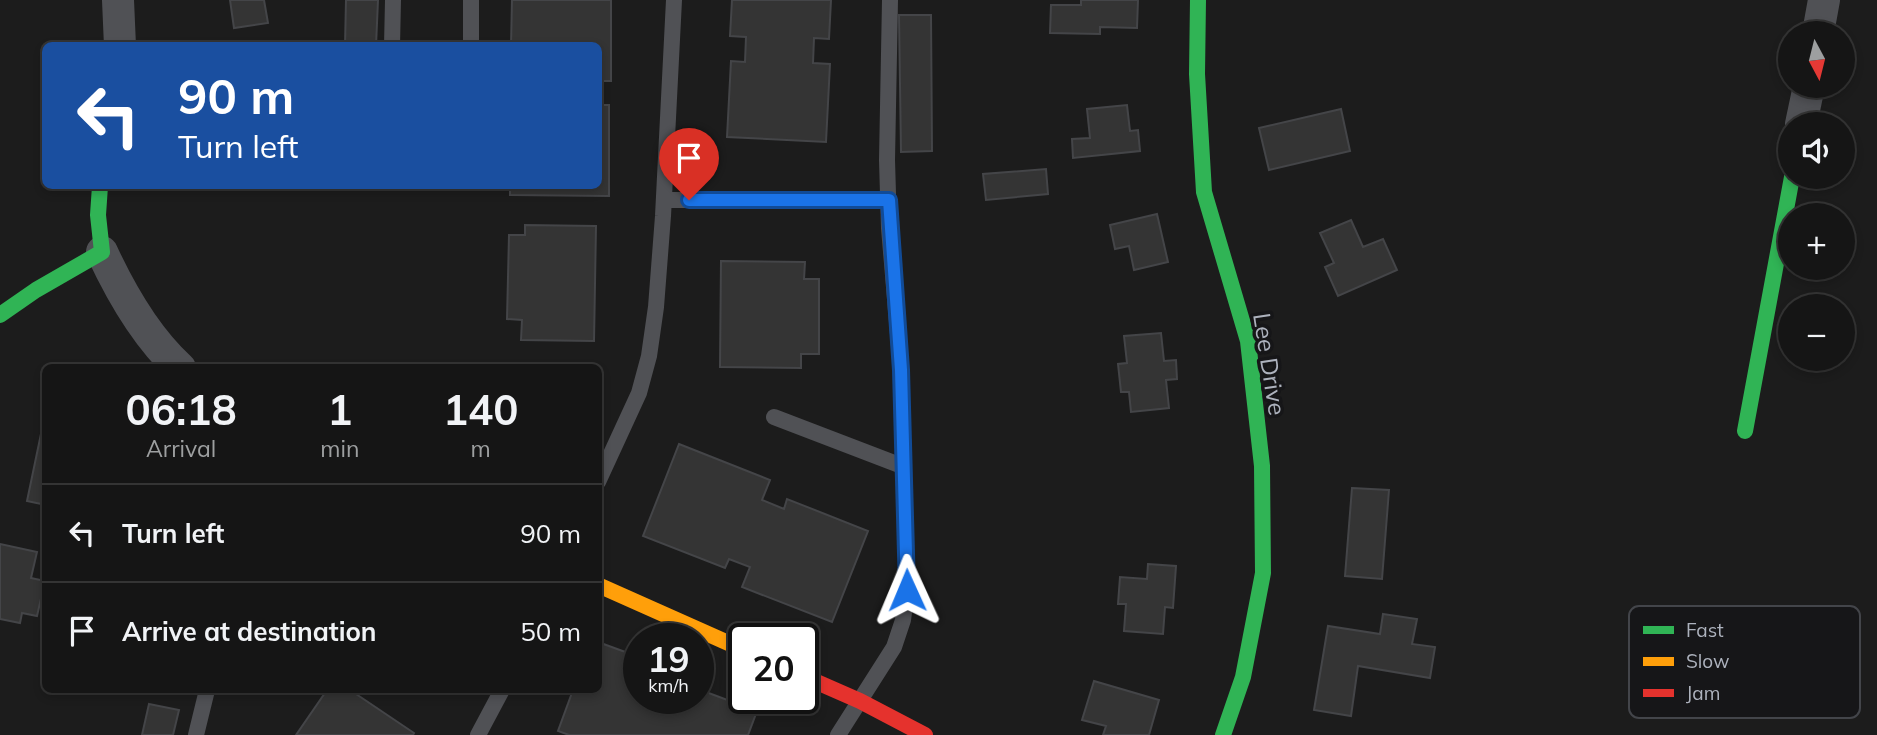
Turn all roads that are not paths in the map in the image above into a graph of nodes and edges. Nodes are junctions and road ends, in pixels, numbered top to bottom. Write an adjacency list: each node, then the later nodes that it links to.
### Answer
1 (118, 0): 9 (street)
2 (393, 0): 10 (lane)
3 (471, 0): 11 (lane)
4 (674, 0): 14 (lane)
5 (890, 0): 15 (lane)
6 (1198, 0): 33 (street, Lee Drive)
7 (1824, 0): 8 (street)
8 (1820, 21)
9 (120, 42)
10 (392, 42)
11 (471, 42)
12 (100, 189): 16 (street)
13 (1790, 189): 20 (street)
14 (664, 200): 15 (lane); 22 (lane)
15 (889, 200): 21 (lane)
16 (102, 253): 17 (street); 18 (street)
17 (0, 315)
18 (176, 364)
19 (774, 417): 21 (lane)
20 (1745, 431)
21 (902, 466): 28 (lane)
22 (602, 473)
23 (602, 587): 24 (street)
24 (728, 643)
25 (819, 683): 28 (street)
26 (206, 693): 29 (lane)
27 (500, 693): 30 (lane)
28 (860, 701): 31 (lane); 32 (street)
29 (196, 735)
30 (478, 735)
31 (838, 735)
32 (925, 735)
33 (1223, 735)

